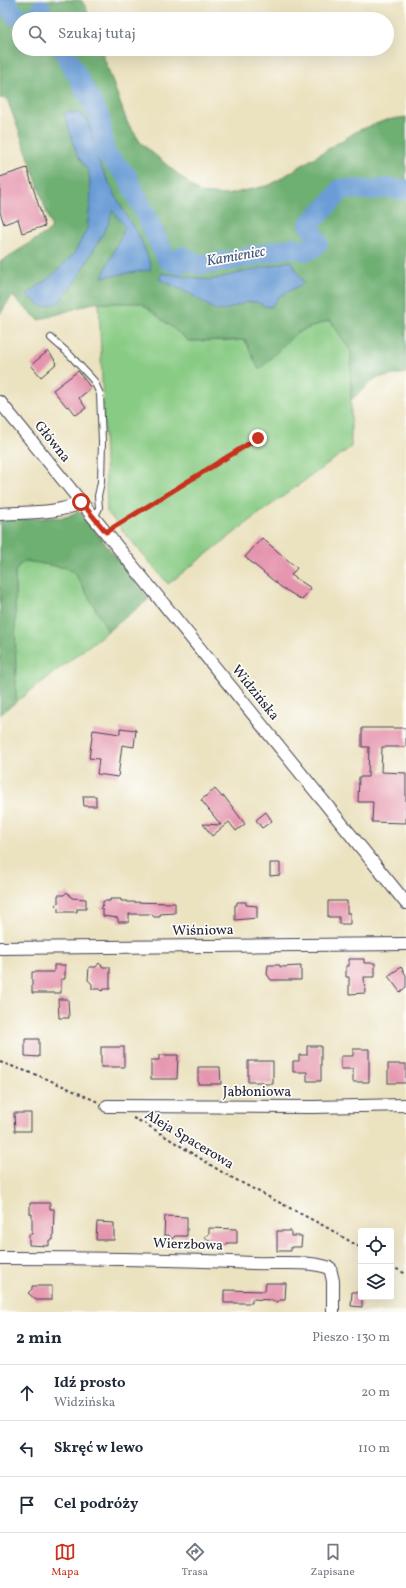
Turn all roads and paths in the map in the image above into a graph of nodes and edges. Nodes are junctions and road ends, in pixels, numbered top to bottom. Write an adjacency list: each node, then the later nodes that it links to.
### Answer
1 (50, 338): 6 (lane)
2 (0, 402): 4 (street, Główna)
3 (258, 438): 7 (path)
4 (81, 502): 5 (street); 6 (street, Widzińska)
5 (0, 514)
6 (94, 518): 7 (street, Widzińska)
7 (106, 532): 8 (street, Widzińska)
8 (406, 903)
9 (406, 944): 10 (street, Wiśniowa)
10 (0, 948)
11 (0, 1062): 13 (path)
12 (406, 1105): 13 (street, Jabłoniowa)
13 (107, 1106)
14 (132, 1117): 15 (path, Aleja Spacerowa)
15 (358, 1246)
16 (0, 1258): 19 (street, Wierzbowa)
17 (394, 1268): 18 (path)
18 (406, 1274)
19 (333, 1312)

